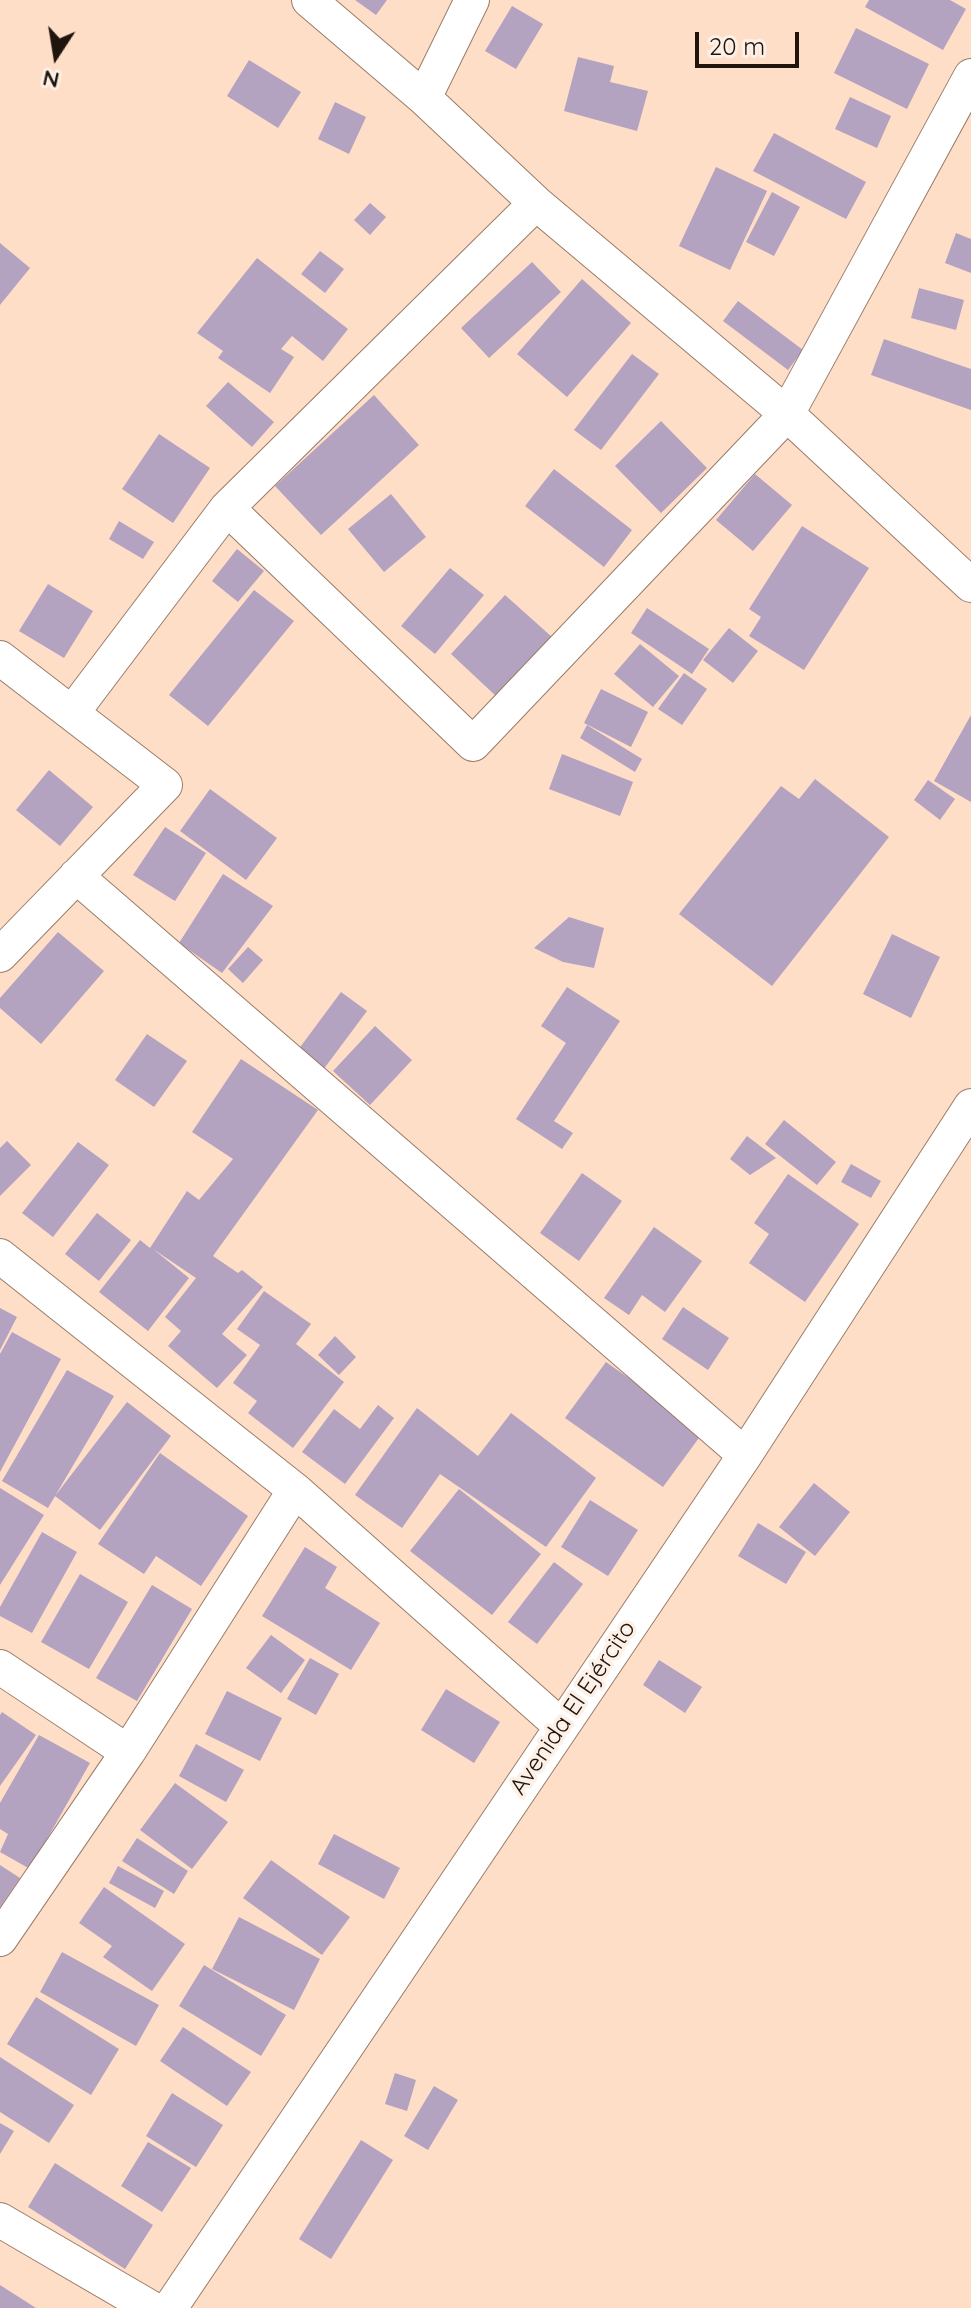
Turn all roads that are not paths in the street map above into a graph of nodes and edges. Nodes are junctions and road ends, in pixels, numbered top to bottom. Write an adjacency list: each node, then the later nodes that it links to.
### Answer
1 (309, 0): 4 (street)
2 (472, 0): 4 (street)
3 (971, 76): 6 (street)
4 (424, 98): 5 (street)
5 (536, 203): 6 (street); 7 (street)
6 (787, 414): 7 (street); 8 (street)
7 (227, 508): 10 (street)
8 (971, 585)
9 (0, 658): 10 (street)
10 (72, 713): 11 (street)
11 (76, 876): 12 (street); 17 (street)
12 (0, 955)
13 (971, 1106): 15 (street, Avenida El Ejército)
14 (971, 1145): 15 (street)
15 (904, 1211): 17 (street, Avenida El Ejército)
16 (0, 1256): 18 (street)
17 (745, 1455): 20 (street, Avenida El Ejército)
18 (295, 1490): 20 (street); 21 (street)
19 (0, 1667): 21 (street)
20 (561, 1726): 25 (street, Avenida El Ejército)
21 (128, 1752): 22 (street)
22 (0, 1939)
23 (0, 2220): 24 (street)
24 (151, 2308)
25 (170, 2308)

